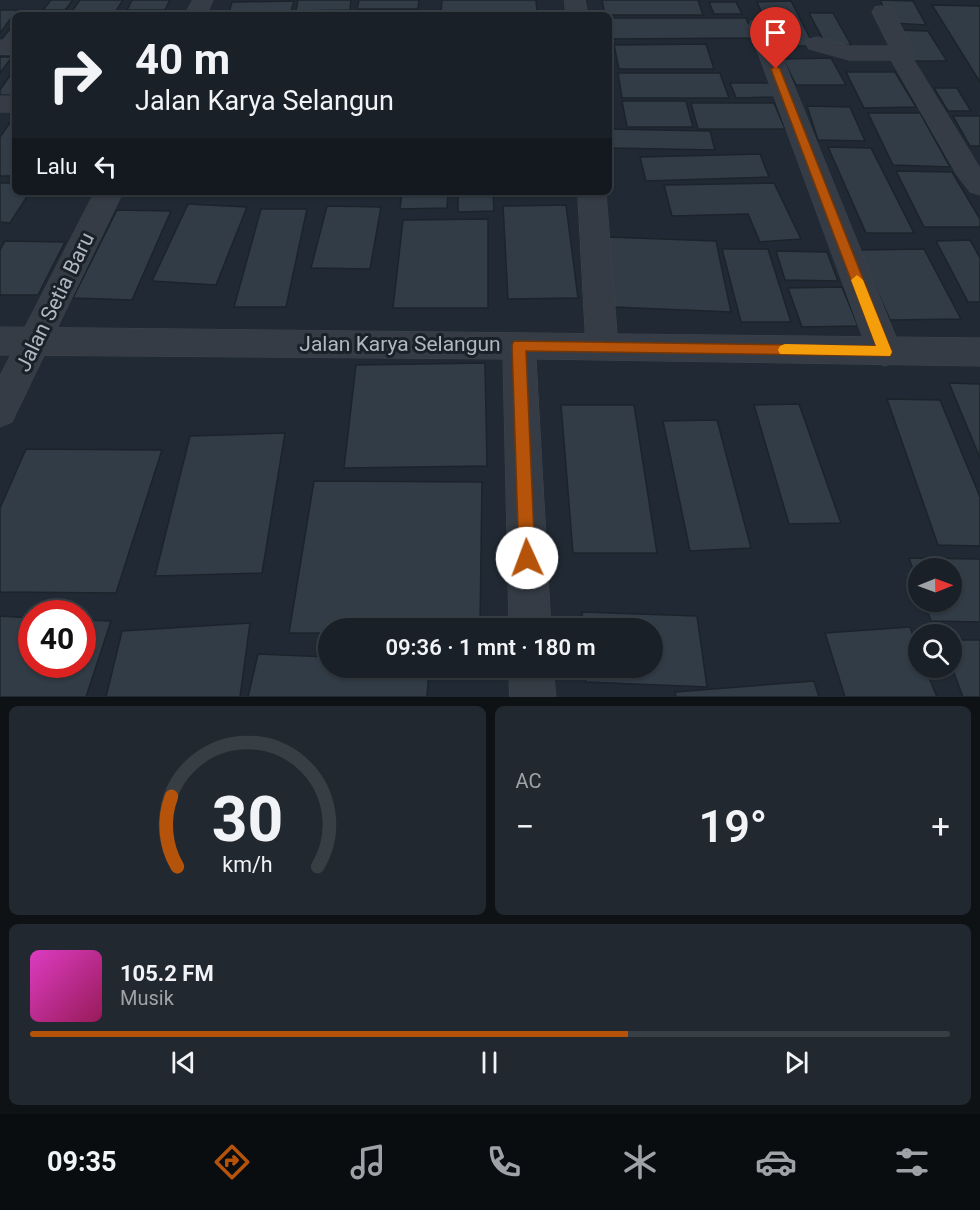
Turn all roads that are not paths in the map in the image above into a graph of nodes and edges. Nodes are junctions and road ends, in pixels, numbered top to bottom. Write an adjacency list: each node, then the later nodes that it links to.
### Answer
1 (883, 12): 4 (street)
2 (759, 26): 12 (street)
3 (817, 44): 4 (street)
4 (899, 54): 5 (street)
5 (980, 185)
6 (108, 195): 9 (street, Jalan Setia Baru)
7 (592, 195): 11 (street)
8 (0, 341): 9 (street, Jalan Karya Selangun)
9 (35, 341): 10 (street, Jalan Karya Selangun); 14 (street, Jalan Setia Baru)
10 (519, 345): 11 (street, Jalan Karya Selangun); 15 (street)
11 (602, 346): 12 (street, Jalan Karya Selangun)
12 (885, 352): 13 (street, Jalan Karya Selangun)
13 (980, 352)
14 (0, 411)
15 (530, 618)
16 (531, 678): 17 (street)
17 (532, 697)

